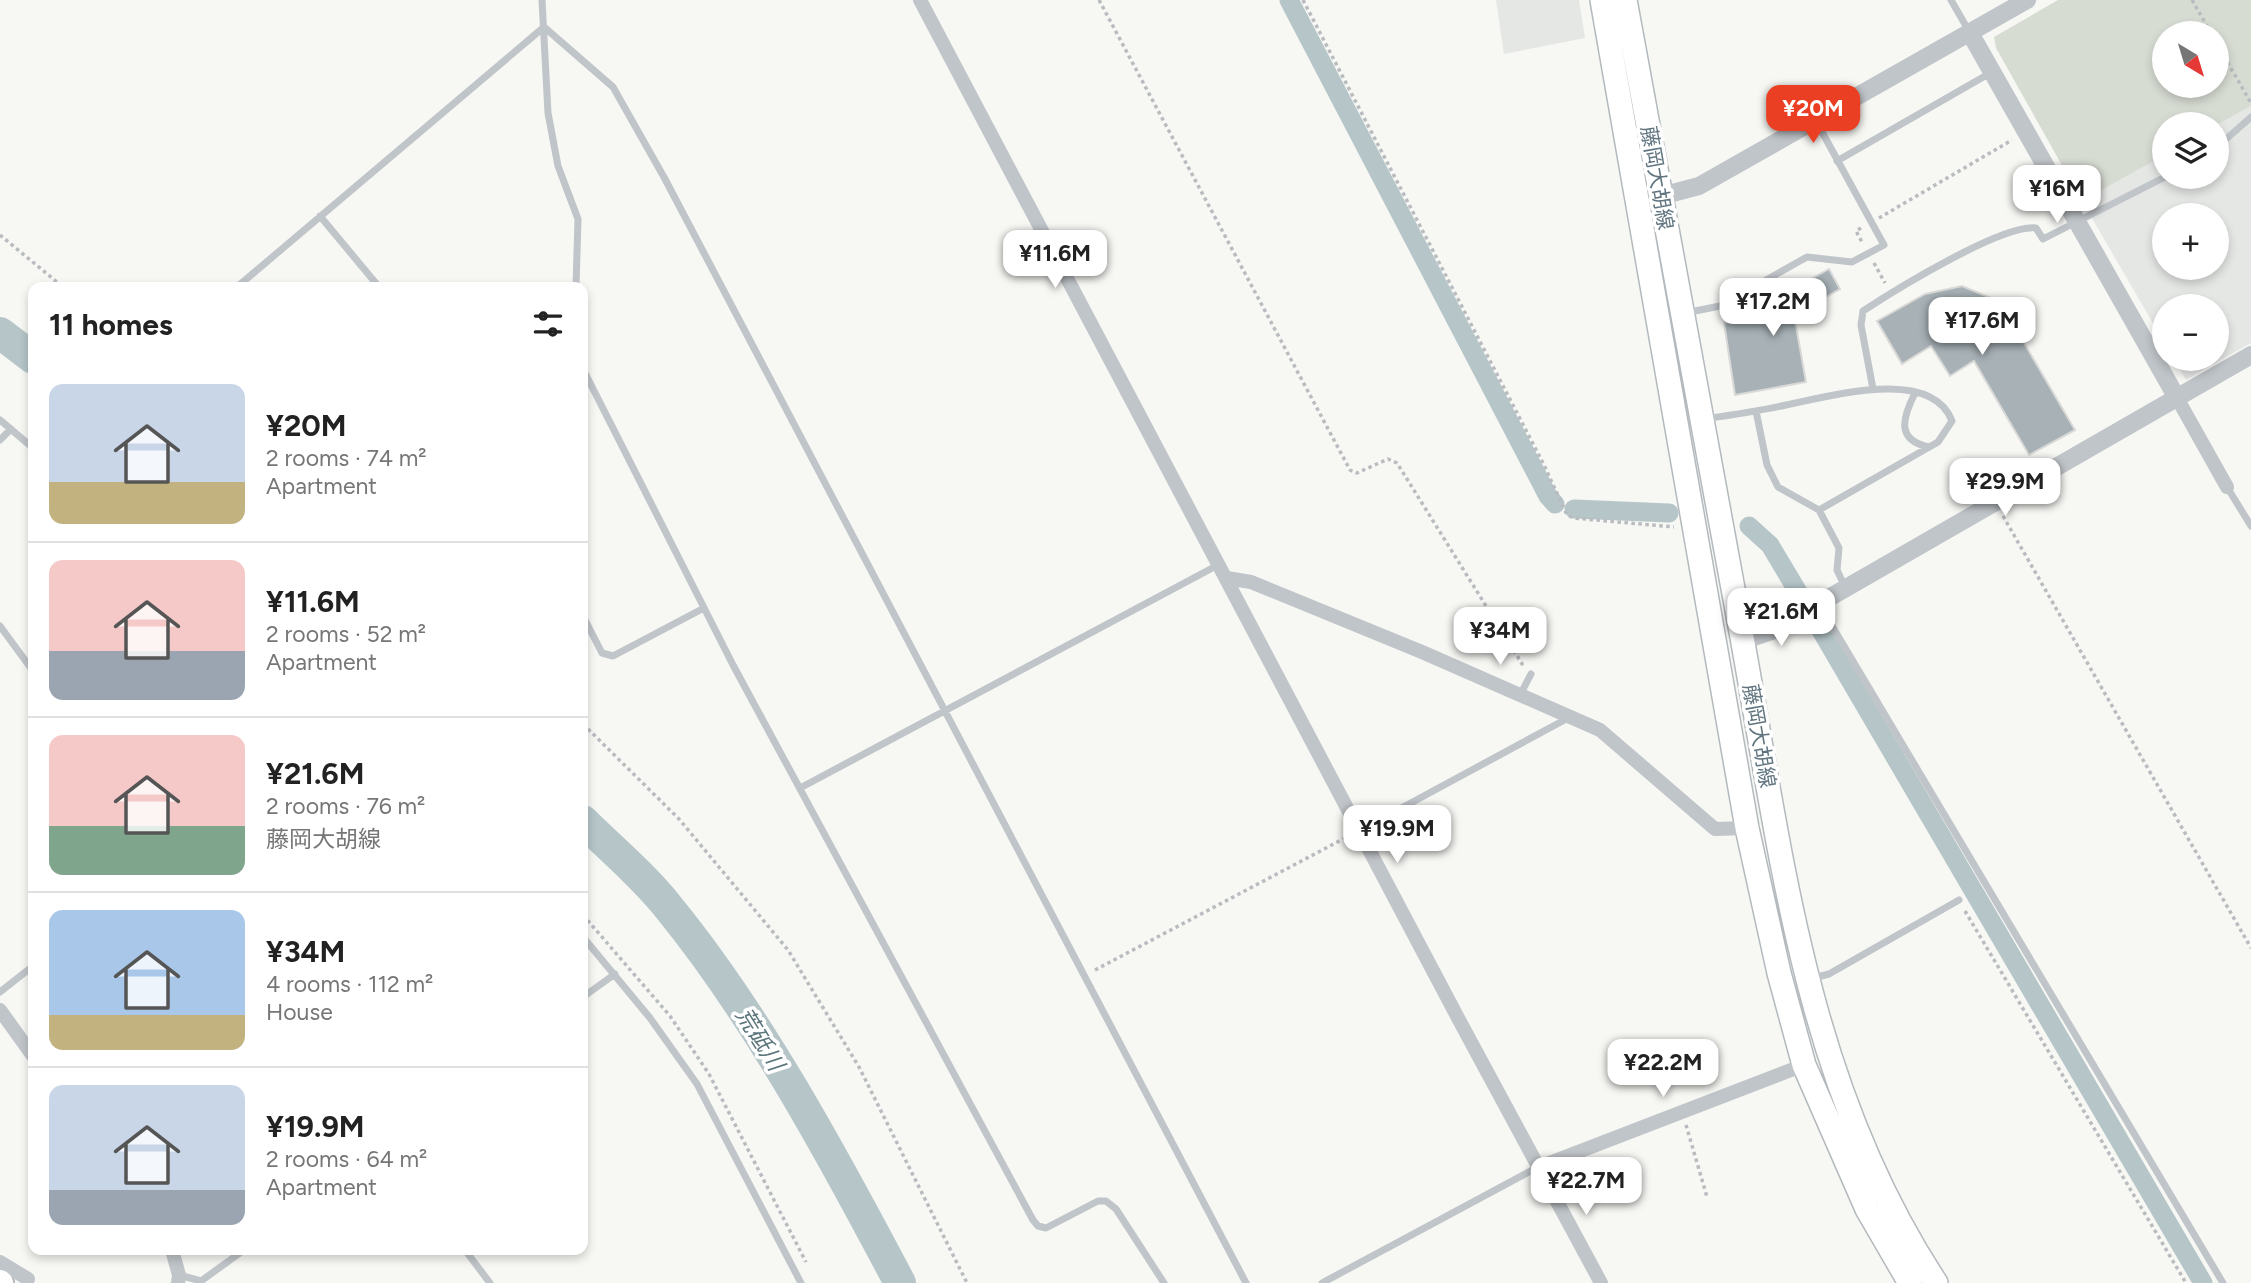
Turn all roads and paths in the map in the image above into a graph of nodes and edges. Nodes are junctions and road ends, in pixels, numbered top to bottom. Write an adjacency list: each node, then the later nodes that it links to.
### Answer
1 (542, 0): 11 (lane)
2 (920, 0): 52 (street)
3 (1098, 0): 61 (path)
4 (1303, 0): 51 (path)
5 (1602, 0): 23 (main road, 藤岡大胡線)
6 (1625, 0): 22 (main road, 藤岡大胡線)
7 (1951, 0): 12 (lane)
8 (2027, 0): 12 (street)
9 (2192, 0): 10 (path)
10 (2204, 21)
11 (544, 27): 24 (lane); 32 (lane); 63 (lane)
12 (1970, 33): 14 (street); 17 (street)
13 (2230, 67): 15 (path)
14 (1993, 72): 18 (street); 20 (lane)
15 (2251, 103)
16 (2251, 117): 19 (lane)
17 (1816, 121): 20 (lane); 22 (street)
18 (2026, 132): 25 (street); 26 (path)
19 (2229, 136)
20 (1837, 161): 26 (lane)
21 (2152, 183): 25 (lane)
22 (1661, 197): 23 (street); 34 (main road, 藤岡大胡線)
23 (1636, 201): 51 (main road, 藤岡大胡線)
24 (320, 216): 30 (lane); 31 (lane)
25 (2076, 220): 33 (lane); 39 (street)
26 (1871, 222): 28 (lane); 28 (path)
27 (0, 235): 29 (path)
28 (1869, 254): 33 (path); 34 (lane)
29 (57, 282)
30 (243, 282)
31 (375, 282)
32 (576, 282)
33 (1892, 294): 37 (lane)
34 (1681, 314): 41 (main road, 藤岡大胡線)
35 (2251, 355): 39 (street)
36 (588, 379): 55 (lane)
37 (1873, 388): 38 (lane); 40 (lane)
38 (1915, 393): 46 (lane); 46 (lane)
39 (2177, 398): 47 (street); 48 (street)
40 (1756, 411): 41 (lane); 49 (lane)
41 (1701, 419): 59 (main road, 藤岡大胡線)
42 (0, 420): 43 (lane)
43 (11, 429): 44 (lane); 45 (lane)
44 (0, 440)
45 (28, 444)
46 (1929, 447): 49 (lane)
47 (2227, 487): 50 (lane)
48 (1996, 502): 54 (street); 71 (path)
49 (1819, 510): 54 (lane)
50 (2251, 526)
51 (1694, 528): 67 (main road, 藤岡大胡線)
52 (1219, 565): 53 (street); 63 (lane)
53 (1227, 578): 62 (street); 68 (street)
54 (1846, 588): 56 (street)
55 (704, 608): 58 (lane); 66 (lane)
56 (1812, 608): 59 (street); 100 (lane)
57 (0, 626): 60 (lane)
58 (588, 626)
59 (1743, 643): 75 (main road, 藤岡大胡線)
60 (28, 664)
61 (1531, 674): 62 (lane)
62 (1520, 695): 64 (street)
63 (944, 710): 66 (lane); 74 (lane)
64 (1571, 717): 67 (street); 68 (lane)
65 (588, 729): 92 (path)
66 (802, 787): 93 (lane)
67 (1747, 828): 80 (main road, 藤岡大胡線)
68 (1359, 831): 74 (path); 82 (street)
69 (1959, 900): 75 (lane); 99 (path)
70 (588, 943): 73 (lane)
71 (2251, 948)
72 (28, 970): 76 (lane)
73 (615, 974): 77 (lane); 91 (lane)
74 (1084, 976): 94 (lane)
75 (1806, 980): 98 (main road, 藤岡大胡線)
76 (0, 992)
77 (588, 993)
78 (0, 1010): 79 (street)
79 (28, 1049)
80 (1804, 1065): 81 (street); 97 (main road, 藤岡大胡線)
81 (1681, 1111): 82 (street); 83 (path)
82 (1539, 1167): 95 (lane); 96 (street)
83 (1707, 1197)
84 (173, 1255): 89 (street)
85 (237, 1255): 89 (lane)
86 (469, 1255): 90 (lane)
87 (0, 1262): 88 (street)
88 (28, 1279)
89 (178, 1279)
90 (490, 1283)
91 (801, 1283)
92 (967, 1283)
93 (1164, 1283)
94 (1246, 1283)
95 (1322, 1283)
96 (1601, 1283)
97 (1910, 1283)
98 (1936, 1283)
99 (2186, 1283)
100 (2223, 1283)

